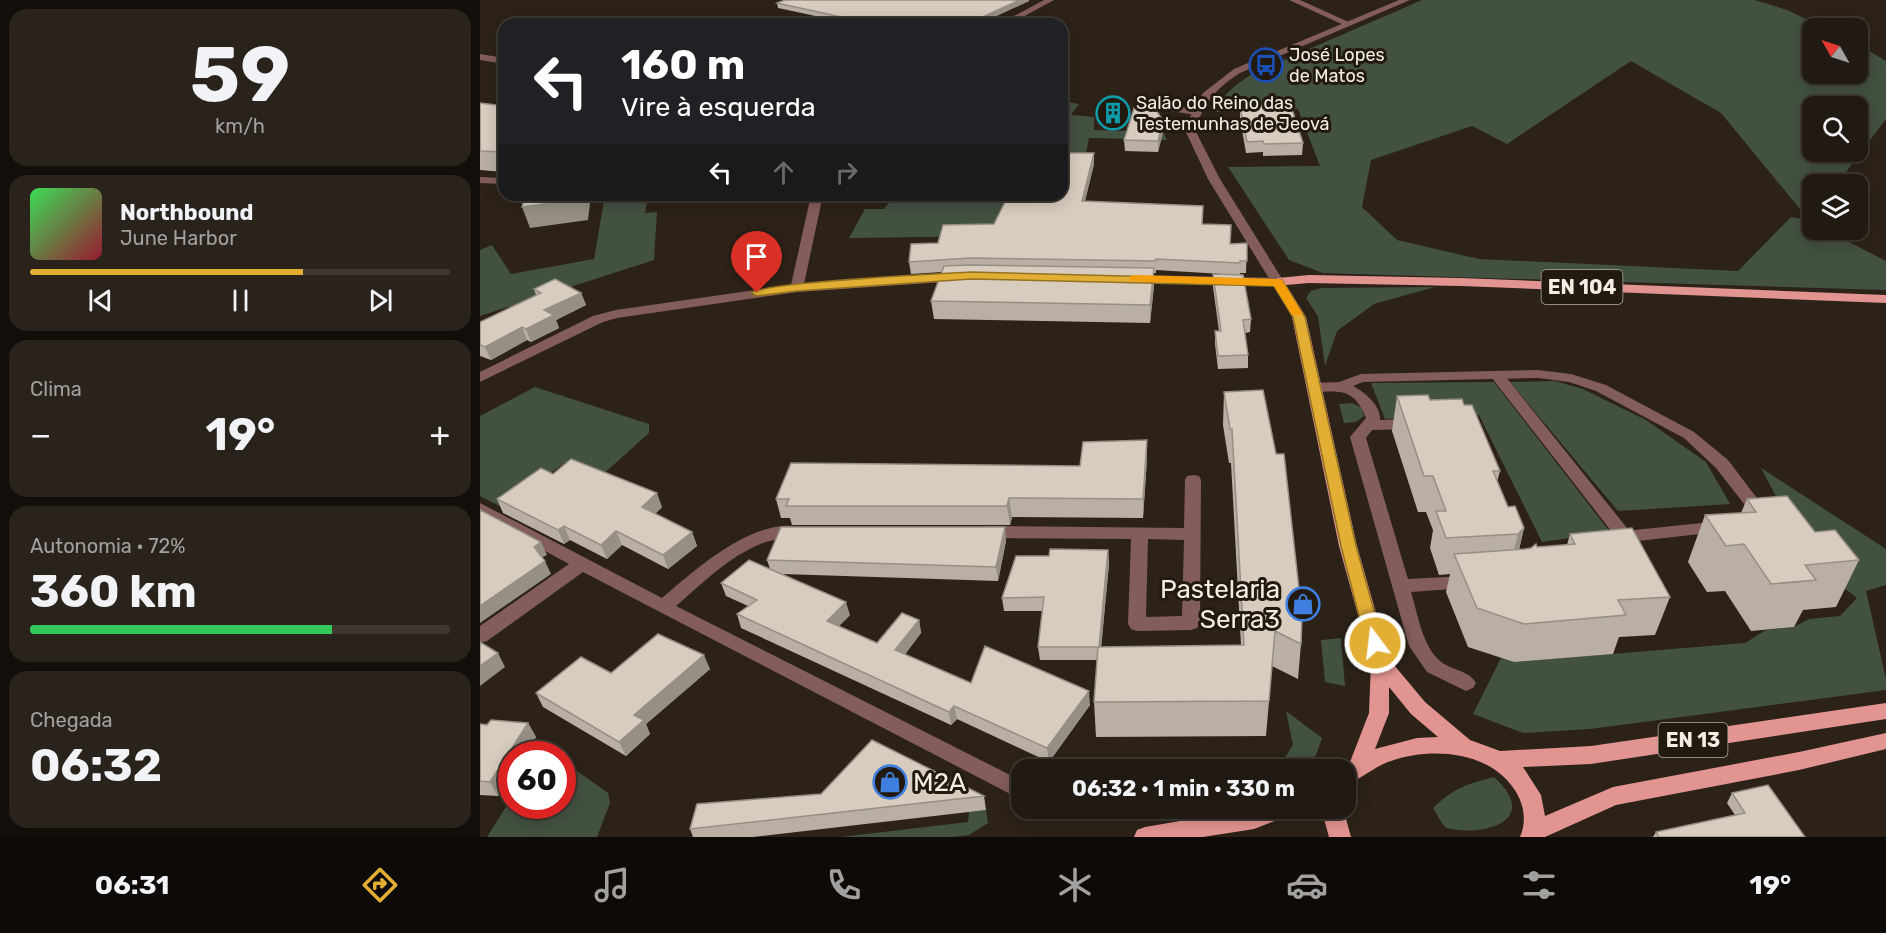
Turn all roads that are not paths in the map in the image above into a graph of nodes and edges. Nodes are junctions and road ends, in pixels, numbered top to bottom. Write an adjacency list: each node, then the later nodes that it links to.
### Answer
1 (1050, 0): 4 (street)
2 (1293, 0): 5 (street)
3 (1406, 0): 5 (street)
4 (1015, 18)
5 (1349, 24): 9 (street)
6 (480, 57): 7 (street)
7 (498, 60)
8 (1162, 107): 9 (street)
9 (1196, 112): 15 (street)
10 (480, 180): 11 (street)
11 (498, 181)
12 (816, 201): 16 (street)
13 (971, 276): 16 (street)
14 (1125, 279): 15 (street)
15 (1278, 282): 17 (main road, EN 104); 21 (main road)
16 (797, 288): 19 (street)
17 (1886, 300)
18 (1497, 375): 20 (street); 30 (street); 30 (street)
19 (480, 378)
20 (1341, 386): 21 (street); 23 (street)
21 (1314, 387): 37 (main road)
22 (1432, 423): 23 (street)
23 (1370, 425): 34 (street)
24 (1193, 480): 29 (street)
25 (480, 509): 32 (street)
26 (812, 532): 35 (street)
27 (964, 532): 28 (street)
28 (1140, 533): 29 (street); 29 (street)
29 (1192, 534)
30 (1625, 537): 31 (street)
31 (1602, 556)
32 (583, 563): 35 (street); 36 (street)
33 (1481, 581): 34 (street)
34 (1401, 586): 38 (street)
35 (663, 607): 45 (street)
36 (480, 636)
37 (1380, 662): 41 (main road); 43 (main road)
38 (1466, 683)
39 (1886, 711): 42 (main road, EN 13)
40 (1886, 741): 48 (main road, EN 13)
41 (1465, 748): 42 (main road, EN 13); 44 (main road, EN 13)
42 (1500, 760): 48 (main road, EN 13)
43 (1356, 761)
44 (1356, 767)
45 (1011, 784)
46 (1254, 819): 49 (main road)
47 (1335, 819): 50 (main road)
48 (1533, 834)
49 (1145, 837)
50 (1340, 837)

